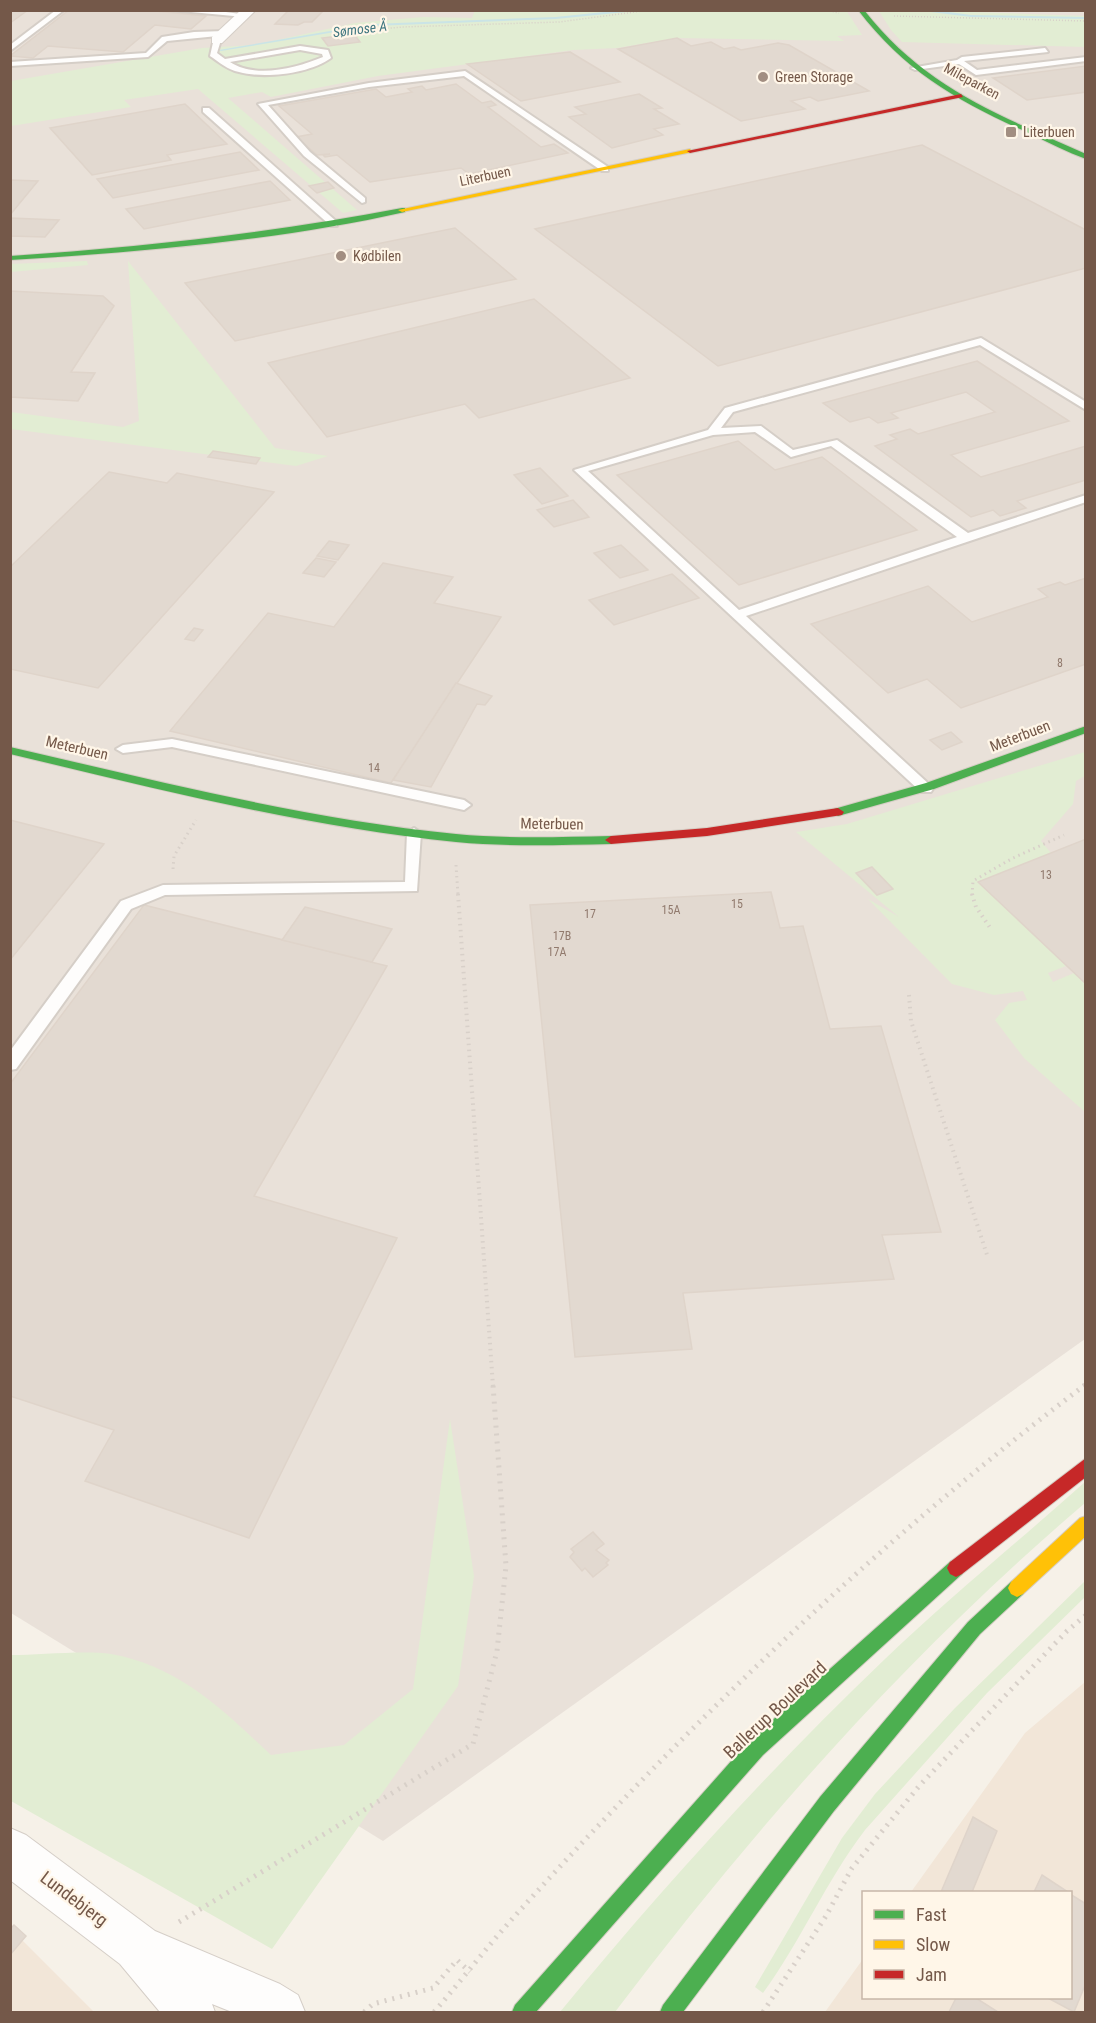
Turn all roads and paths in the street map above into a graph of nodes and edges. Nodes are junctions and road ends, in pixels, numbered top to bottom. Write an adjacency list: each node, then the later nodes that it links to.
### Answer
1 (61, 10): 10 (lane)
2 (173, 10): 5 (lane)
3 (650, 10): 8 (path)
4 (827, 10): 6 (path)
5 (247, 13): 9 (street)
6 (862, 13): 7 (path); 16 (street, Mileparken)
7 (1086, 21)
8 (324, 35)
9 (221, 37): 13 (lane); 15 (lane)
10 (10, 49)
11 (1045, 50): 14 (lane)
12 (1086, 59): 14 (lane)
13 (224, 61): 13 (lane)
14 (960, 62): 16 (lane)
15 (10, 64)
16 (915, 68): 17 (street, Mileparken)
17 (961, 96): 19 (street, Mileparken); 20 (street, Literbuen)
18 (206, 110): 22 (lane)
19 (1086, 157)
20 (605, 169): 21 (lane); 22 (street, Literbuen)
21 (362, 200)
22 (334, 224): 23 (street, Literbuen)
23 (10, 258)
24 (1086, 407): 25 (lane)
25 (712, 432): 27 (lane); 28 (lane)
26 (1086, 498): 27 (lane)
27 (968, 539): 28 (lane)
28 (735, 615): 32 (lane)
29 (1086, 729): 32 (street, Meterbuen)
30 (123, 748): 34 (lane)
31 (10, 750): 33 (street, Meterbuen)
32 (926, 789): 37 (street, Meterbuen)
33 (212, 797): 35 (street, Meterbuen); 38 (path)
34 (464, 806)
35 (414, 833): 37 (street, Meterbuen); 38 (lane)
36 (1064, 835): 39 (path)
37 (458, 838): 48 (path)
38 (172, 890): 41 (lane)
39 (991, 929)
40 (909, 995): 42 (path)
41 (10, 1064)
42 (988, 1258)
43 (1086, 1384): 49 (path)
44 (1086, 1466): 54 (street, Ballerup Boulevard)
45 (1086, 1524): 55 (street)
46 (1086, 1615): 56 (path)
47 (10, 1851): 48 (street, Lundebjerg)
48 (137, 1947): 50 (street, Lundebjerg); 51 (street, Lundebjerg)
49 (470, 1972): 52 (path); 53 (path)
50 (191, 2013)
51 (281, 2013)
52 (364, 2013)
53 (434, 2013)
54 (522, 2013)
55 (670, 2013)
56 (763, 2013)

